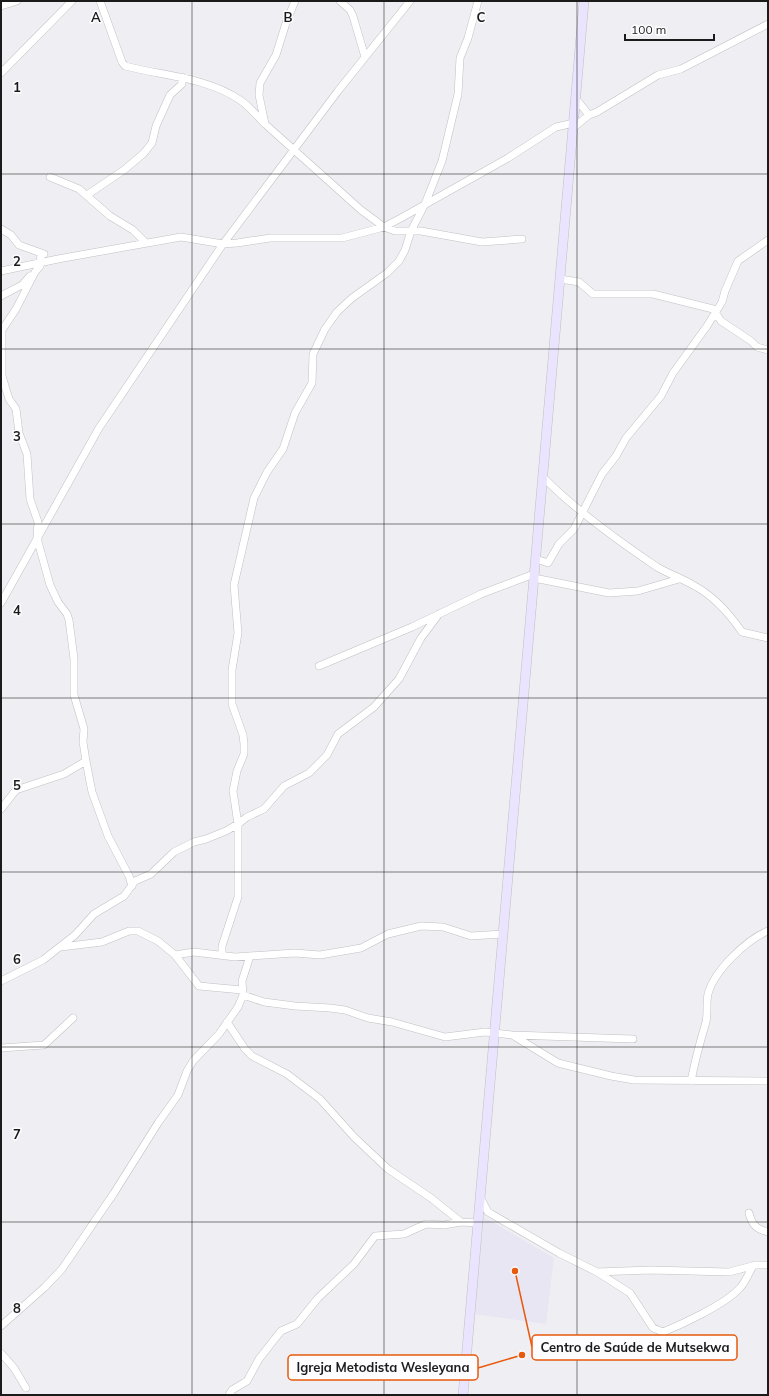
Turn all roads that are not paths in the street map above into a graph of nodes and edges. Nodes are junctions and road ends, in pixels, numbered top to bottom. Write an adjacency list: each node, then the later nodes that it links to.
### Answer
1 (18, 1): 9 (street)
2 (72, 1): 12 (street)
3 (100, 1): 13 (street)
4 (295, 1): 16 (street)
5 (340, 1): 11 (street)
6 (410, 1): 11 (street)
7 (478, 1): 21 (street)
8 (584, 1): 14 (street)
9 (1, 6)
10 (768, 24): 15 (street)
11 (365, 57): 18 (street)
12 (1, 73)
13 (182, 77): 16 (street); 20 (street)
14 (576, 99): 15 (street); 17 (street)
15 (589, 115): 17 (street)
16 (265, 124): 18 (street)
17 (573, 125): 21 (street); 34 (street)
18 (294, 151): 22 (street); 28 (street)
19 (50, 177): 20 (street)
20 (87, 195): 27 (street)
21 (425, 204): 22 (street); 24 (street)
22 (384, 227): 24 (street); 28 (street)
23 (1, 229): 29 (street)
24 (411, 231): 25 (street); 50 (street)
25 (522, 239)
26 (768, 240): 36 (street)
27 (146, 243): 28 (street); 30 (street)
28 (223, 244): 40 (street)
29 (41, 253): 30 (street); 31 (street)
30 (58, 259): 31 (street)
31 (42, 262): 32 (street); 33 (street)
32 (1, 271)
33 (35, 272): 35 (street); 40 (street)
34 (560, 279): 36 (street); 38 (street)
35 (1, 296)
36 (715, 313): 37 (street); 39 (street)
37 (768, 350)
38 (543, 477): 39 (street); 41 (street)
39 (584, 512): 41 (street); 43 (street)
40 (38, 538): 44 (street); 48 (street)
41 (536, 559): 42 (street)
42 (534, 576): 43 (street); 45 (street); 53 (street)
43 (679, 579): 46 (street)
44 (1, 603)
45 (439, 614): 47 (street); 50 (street)
46 (768, 638)
47 (319, 666)
48 (86, 761): 49 (street); 51 (street)
49 (1, 809)
50 (238, 824): 51 (street); 56 (street)
51 (132, 886): 54 (street)
52 (768, 931): 66 (street)
53 (503, 934): 57 (street); 62 (street)
54 (57, 948): 55 (street); 58 (street)
55 (175, 955): 56 (street); 59 (street)
56 (222, 955): 57 (street)
57 (250, 956): 59 (street)
58 (1, 982)
59 (242, 992): 61 (street); 62 (street)
60 (73, 1018): 65 (street)
61 (227, 1022): 72 (street); 77 (street)
62 (489, 1033): 63 (street); 68 (street)
63 (512, 1035): 64 (street); 66 (street)
64 (633, 1039)
65 (1, 1048)
66 (691, 1081): 67 (street)
67 (768, 1081)
68 (480, 1195): 69 (street); 71 (street)
69 (488, 1212): 71 (street); 76 (street)
70 (749, 1213): 73 (street)
71 (478, 1220): 72 (street); 81 (street)
72 (461, 1222): 80 (street)
73 (768, 1232)
74 (768, 1265): 75 (street)
75 (753, 1266): 76 (street); 76 (street)
76 (597, 1272)
77 (1, 1326)
78 (1, 1353): 79 (street)
79 (26, 1388)
80 (229, 1395)
81 (462, 1395)

